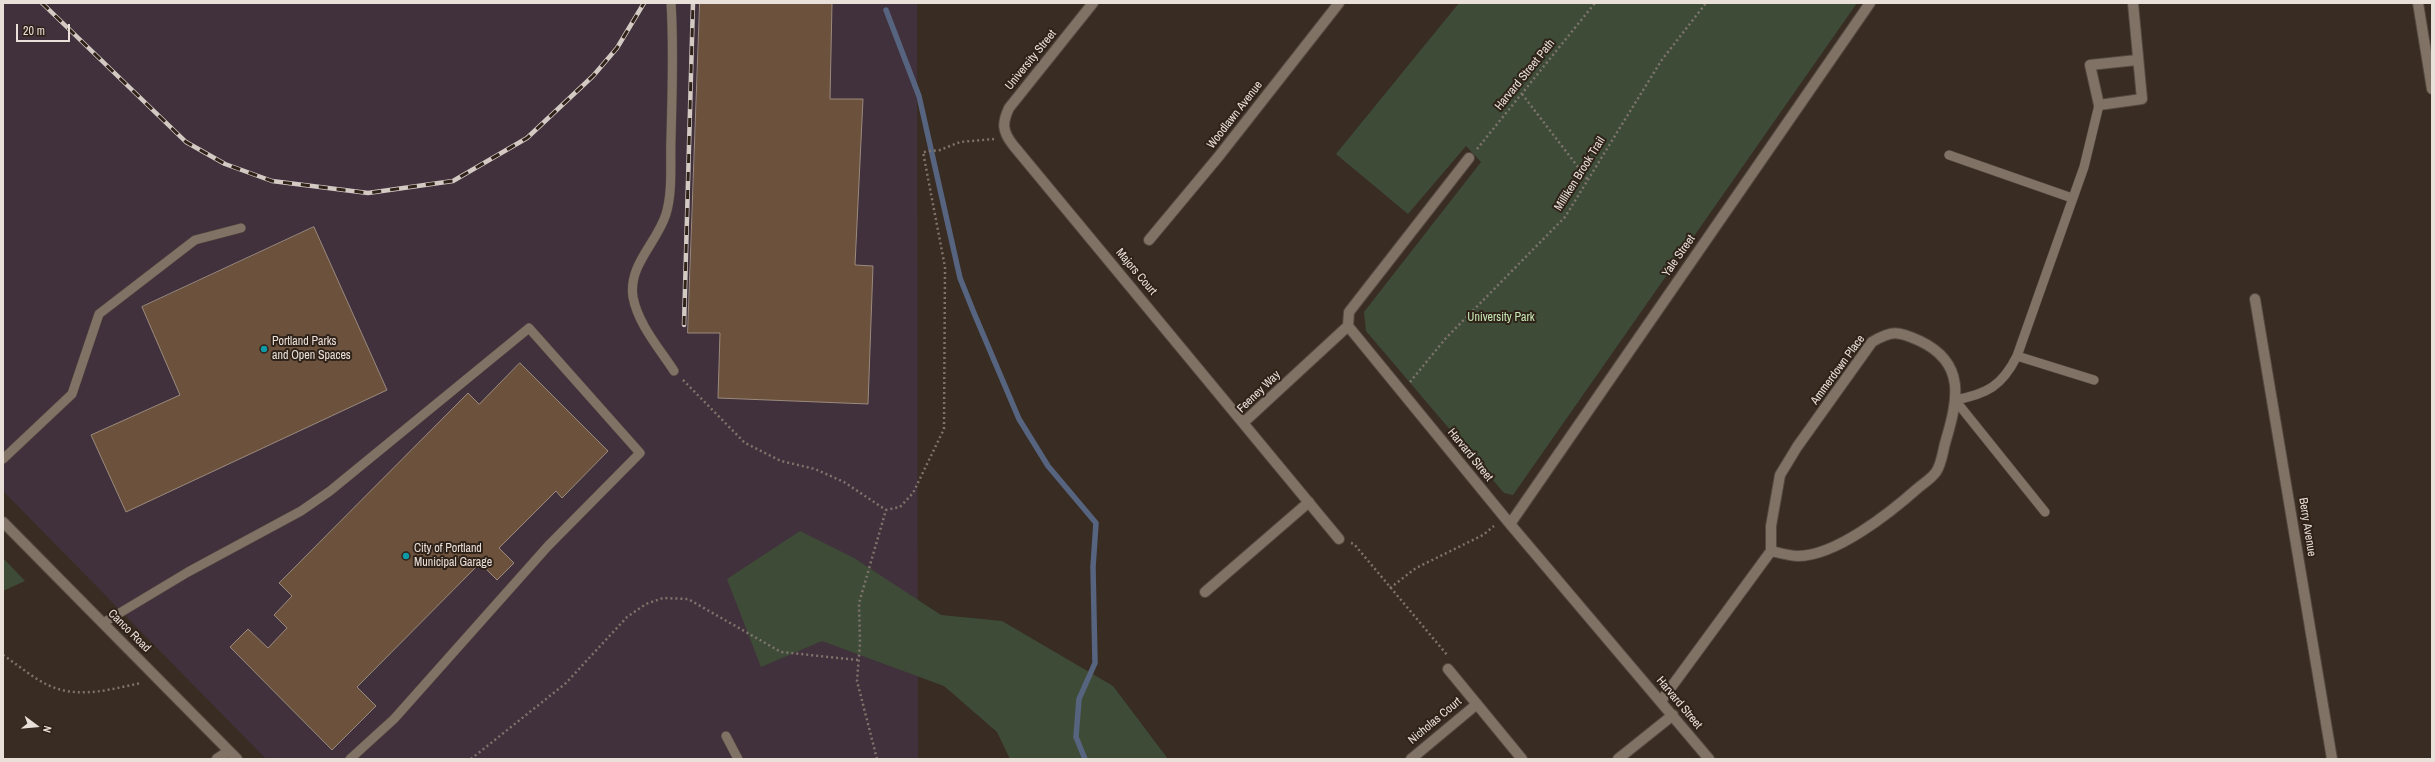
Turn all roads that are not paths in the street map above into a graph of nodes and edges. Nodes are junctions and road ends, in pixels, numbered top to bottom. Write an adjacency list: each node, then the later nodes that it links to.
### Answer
1 (671, 3): 19 (lane)
2 (1093, 3): 10 (street, University Street)
3 (1339, 3): 15 (street, Woodlawn Avenue)
4 (1870, 3): 26 (street, Yale Street)
5 (2133, 3): 7 (street)
6 (2418, 3): 8 (street)
7 (2137, 60): 9 (street); 9 (street)
8 (2432, 88)
9 (2099, 105): 13 (lane)
10 (1008, 138): 22 (street, Majors Court)
11 (1949, 155): 13 (lane)
12 (1469, 158): 17 (street)
13 (2072, 198): 18 (lane)
14 (241, 228): 23 (lane)
15 (1149, 240)
16 (2255, 299): 46 (street, Berry Avenue)
17 (1348, 326): 22 (street, Feeney Way); 26 (street, Harvard Street)
18 (2018, 356): 20 (lane); 21 (lane)
19 (674, 371)
20 (2094, 380)
21 (1955, 400): 25 (lane); 29 (street, Ammerdown Place); 29 (street, Ammerdown Place)
22 (1244, 422): 24 (street, Feeney Way)
23 (3, 459)
24 (1309, 502): 28 (street, Feeney Way); 30 (street)
25 (2045, 512)
26 (1508, 521): 33 (street, Harvard Street)
27 (3, 522): 31 (street, Canco Road)
28 (1339, 539)
29 (1771, 551): 33 (street)
30 (1205, 592)
31 (103, 623): 37 (street, Canco Road); 40 (lane)
32 (1448, 669): 34 (street, Nicholas Court)
33 (1661, 701): 35 (street, Harvard Street)
34 (1477, 704): 42 (street, Nicholas Court); 43 (street, Nicholas Court)
35 (1673, 715): 44 (street); 45 (street, Harvard Street)
36 (726, 736): 41 (lane)
37 (229, 751): 38 (street); 39 (street, Canco Road)
38 (217, 759)
39 (237, 759)
40 (350, 759)
41 (738, 759)
42 (1411, 759)
43 (1522, 759)
44 (1618, 759)
45 (1709, 759)
46 (2332, 759)

